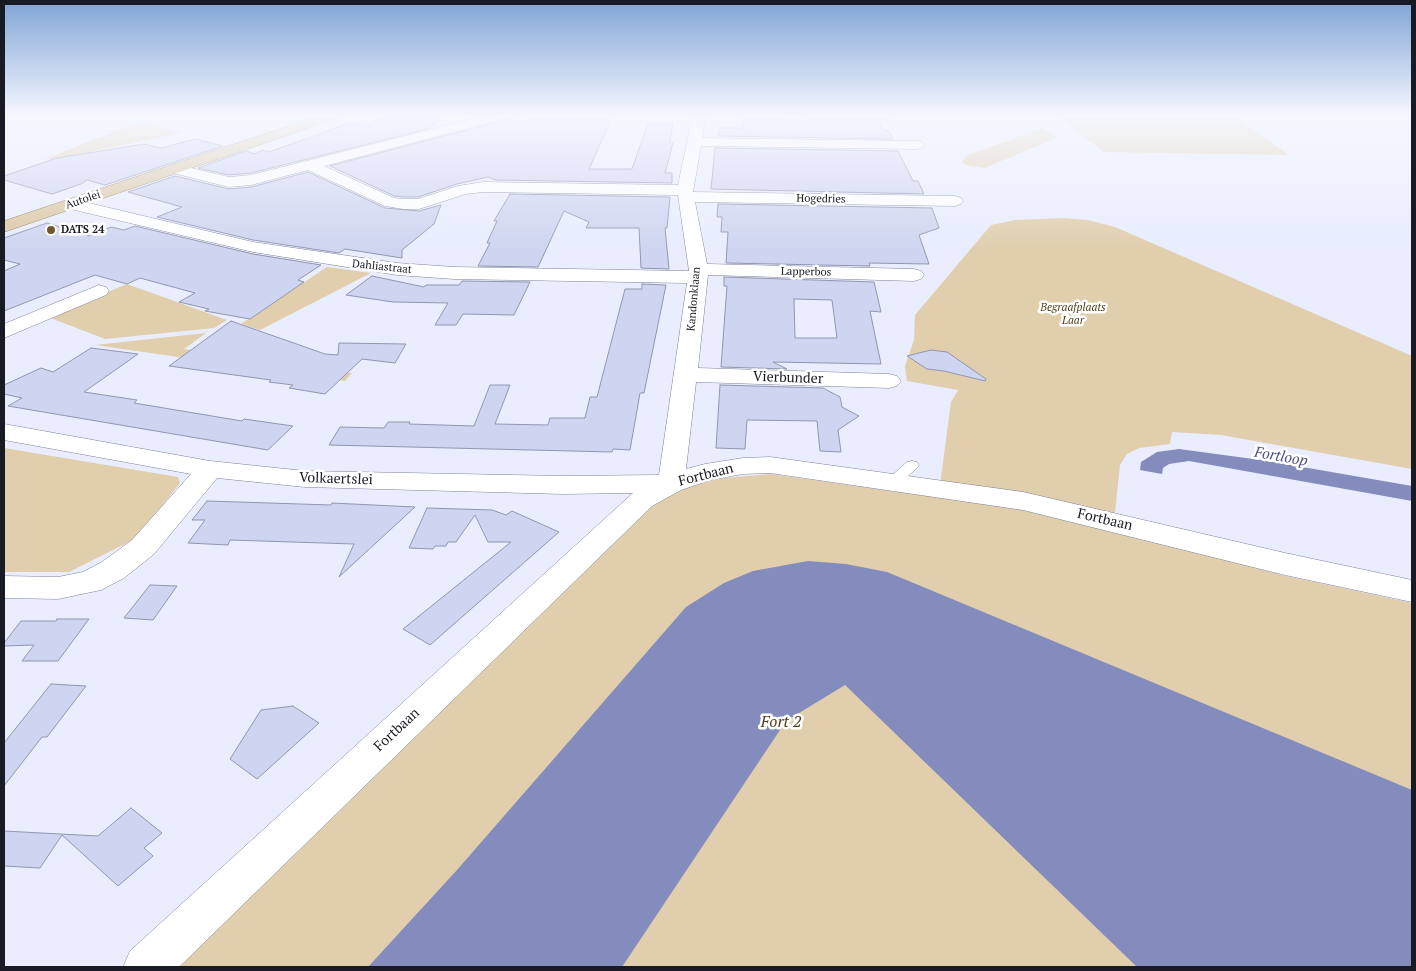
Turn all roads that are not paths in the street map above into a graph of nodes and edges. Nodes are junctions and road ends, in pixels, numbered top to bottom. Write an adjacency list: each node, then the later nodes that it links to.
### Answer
1 (200, 160): 5 (main road, Autolei)
2 (327, 160): 4 (street)
3 (692, 160): 6 (street, Kandonklaan)
4 (310, 165): 5 (street); 6 (street, Hogedries)
5 (174, 169): 8 (main road, Autolei)
6 (686, 193): 7 (street, Hogedries); 10 (street, Kandonklaan)
7 (955, 201)
8 (72, 204): 9 (main road, Autolei); 10 (street, Dahliastraat)
9 (4, 227)
10 (698, 273): 11 (street, Lapperbos); 14 (street, Kandonklaan)
11 (914, 275)
12 (99, 290): 13 (street)
13 (4, 332)
14 (686, 374): 15 (street, Vierbunder); 18 (street, Kandonklaan)
15 (890, 381)
16 (4, 432): 17 (street, Volkaertslei)
17 (210, 468): 18 (street, Volkaertslei); 19 (street)
18 (671, 484): 20 (street, Fortbaan); 21 (street, Fortbaan)
19 (4, 587)
20 (1412, 591)
21 (146, 967)

